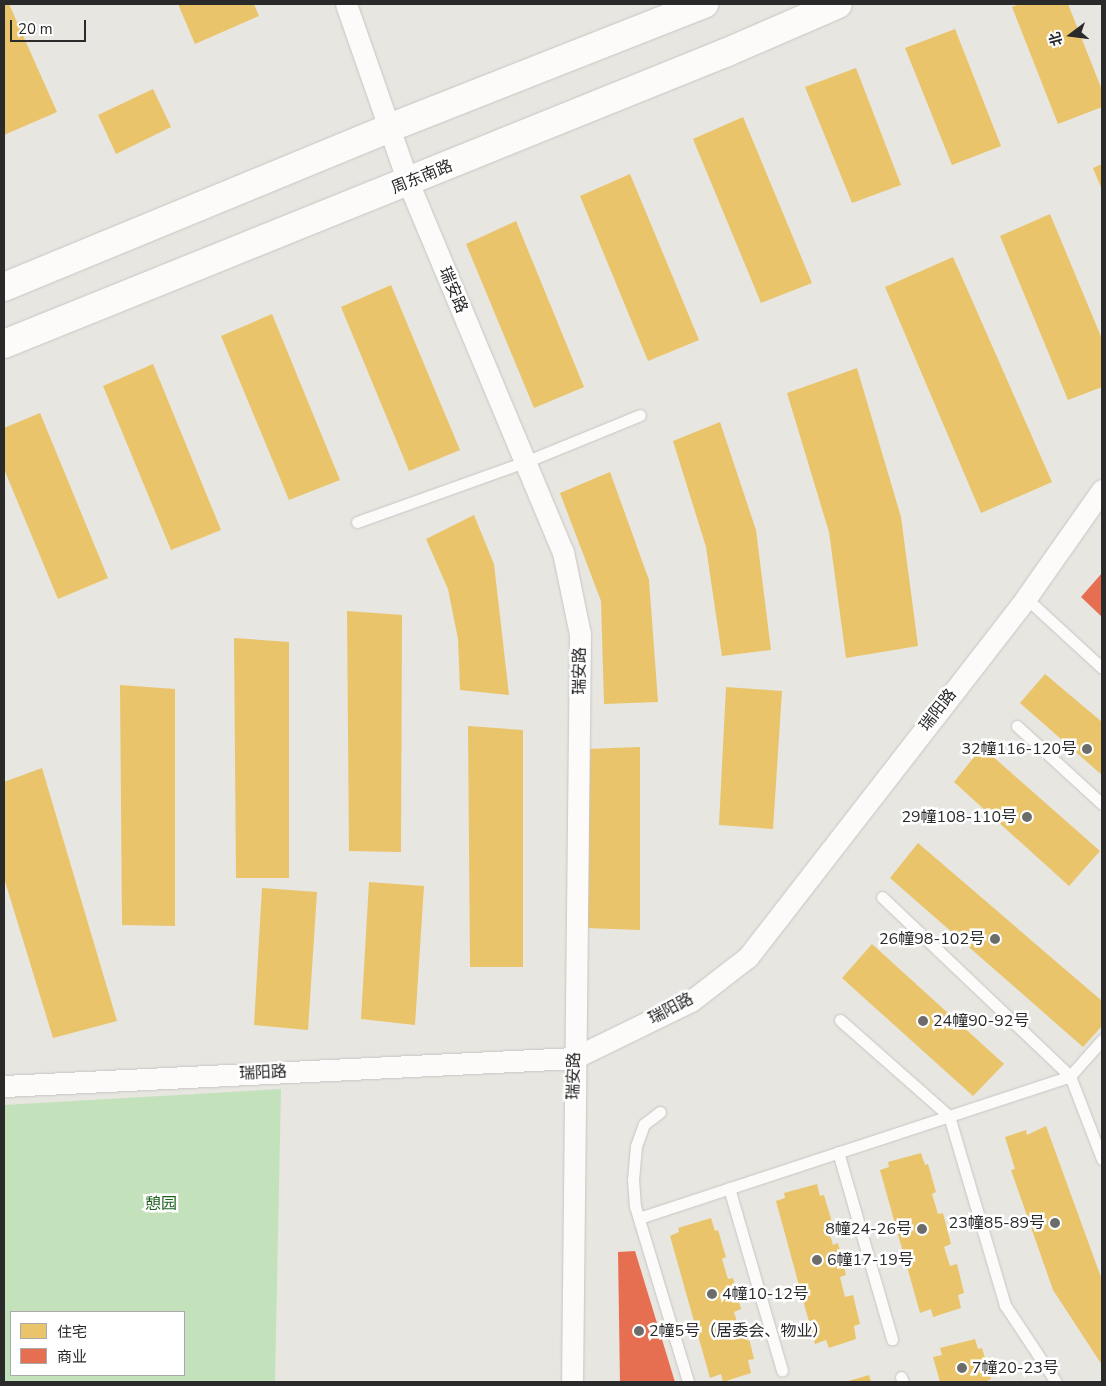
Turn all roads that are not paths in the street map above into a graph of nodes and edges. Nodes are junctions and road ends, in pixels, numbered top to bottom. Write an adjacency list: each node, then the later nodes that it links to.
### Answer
1 (346, 4): 4 (street, 瑞安路)
2 (704, 4): 4 (street)
3 (838, 4): 5 (street, 周东南路)
4 (389, 128): 5 (street, 瑞安路); 6 (street)
5 (408, 182): 7 (street, 周东南路); 9 (street, 瑞安路)
6 (4, 287)
7 (4, 344)
8 (640, 415): 9 (lane)
9 (525, 462): 11 (lane); 19 (street, 瑞安路)
10 (1102, 490): 12 (street, 瑞阳路)
11 (357, 522)
12 (1026, 598): 13 (lane); 19 (street, 瑞阳路)
13 (1102, 668)
14 (1017, 726): 15 (lane)
15 (1102, 804)
16 (882, 897): 20 (lane)
17 (840, 1020): 23 (lane)
18 (1102, 1040): 20 (lane)
19 (574, 1058): 21 (street, 瑞阳路); 30 (street, 瑞安路)
20 (1070, 1076): 23 (lane); 25 (lane)
21 (4, 1086)
22 (660, 1112): 27 (lane)
23 (949, 1116): 24 (lane); 32 (lane)
24 (838, 1152): 26 (lane); 28 (lane)
25 (1102, 1160)
26 (728, 1188): 27 (lane); 29 (lane)
27 (639, 1218): 31 (lane)
28 (892, 1338)
29 (782, 1370)
30 (572, 1382)
31 (688, 1382)
32 (1056, 1382)

